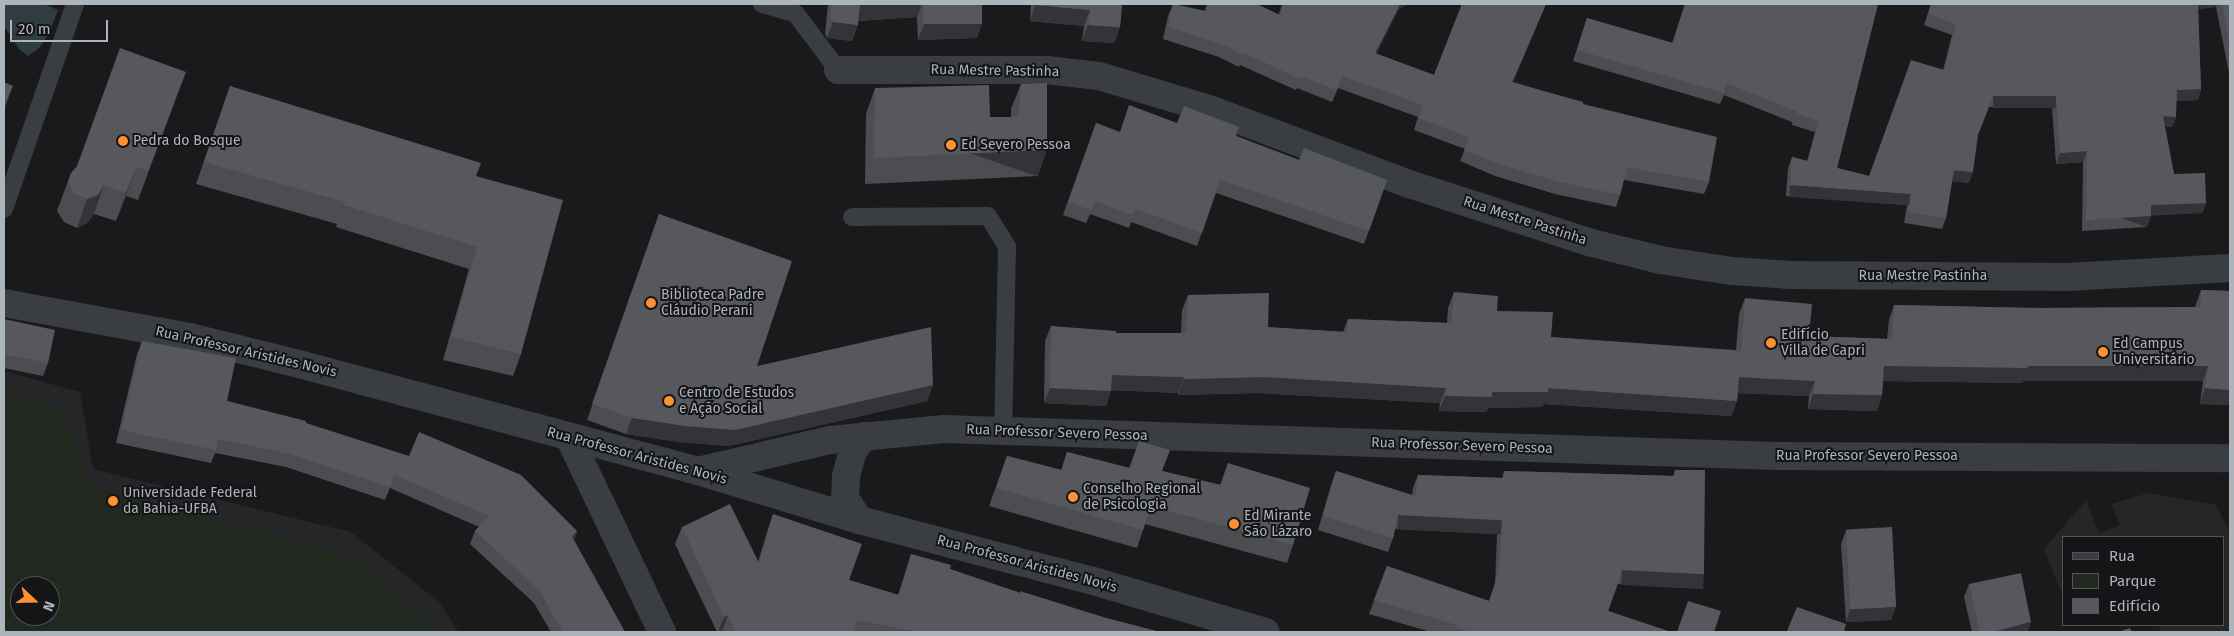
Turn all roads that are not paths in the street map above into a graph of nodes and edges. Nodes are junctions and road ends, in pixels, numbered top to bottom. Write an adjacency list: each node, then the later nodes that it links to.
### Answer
1 (75, 4): 4 (lane)
2 (762, 4): 3 (lane)
3 (838, 70): 6 (street, Rua Mestre Pastinha)
4 (4, 210)
5 (852, 217): 8 (lane)
6 (2230, 268)
7 (4, 303): 10 (street, Rua Professor Aristides Novis)
8 (1003, 431): 9 (street, Rua Professor Severo Pessoa); 11 (street, Rua Professor Severo Pessoa)
9 (864, 436): 12 (street, Rua Professor Severo Pessoa); 13 (street)
10 (570, 439): 12 (street, Rua Professor Aristides Novis); 14 (street)
11 (2230, 458)
12 (698, 471): 13 (street, Rua Professor Aristides Novis)
13 (859, 520): 15 (street, Rua Professor Aristides Novis)
14 (662, 632)
15 (1265, 632)

